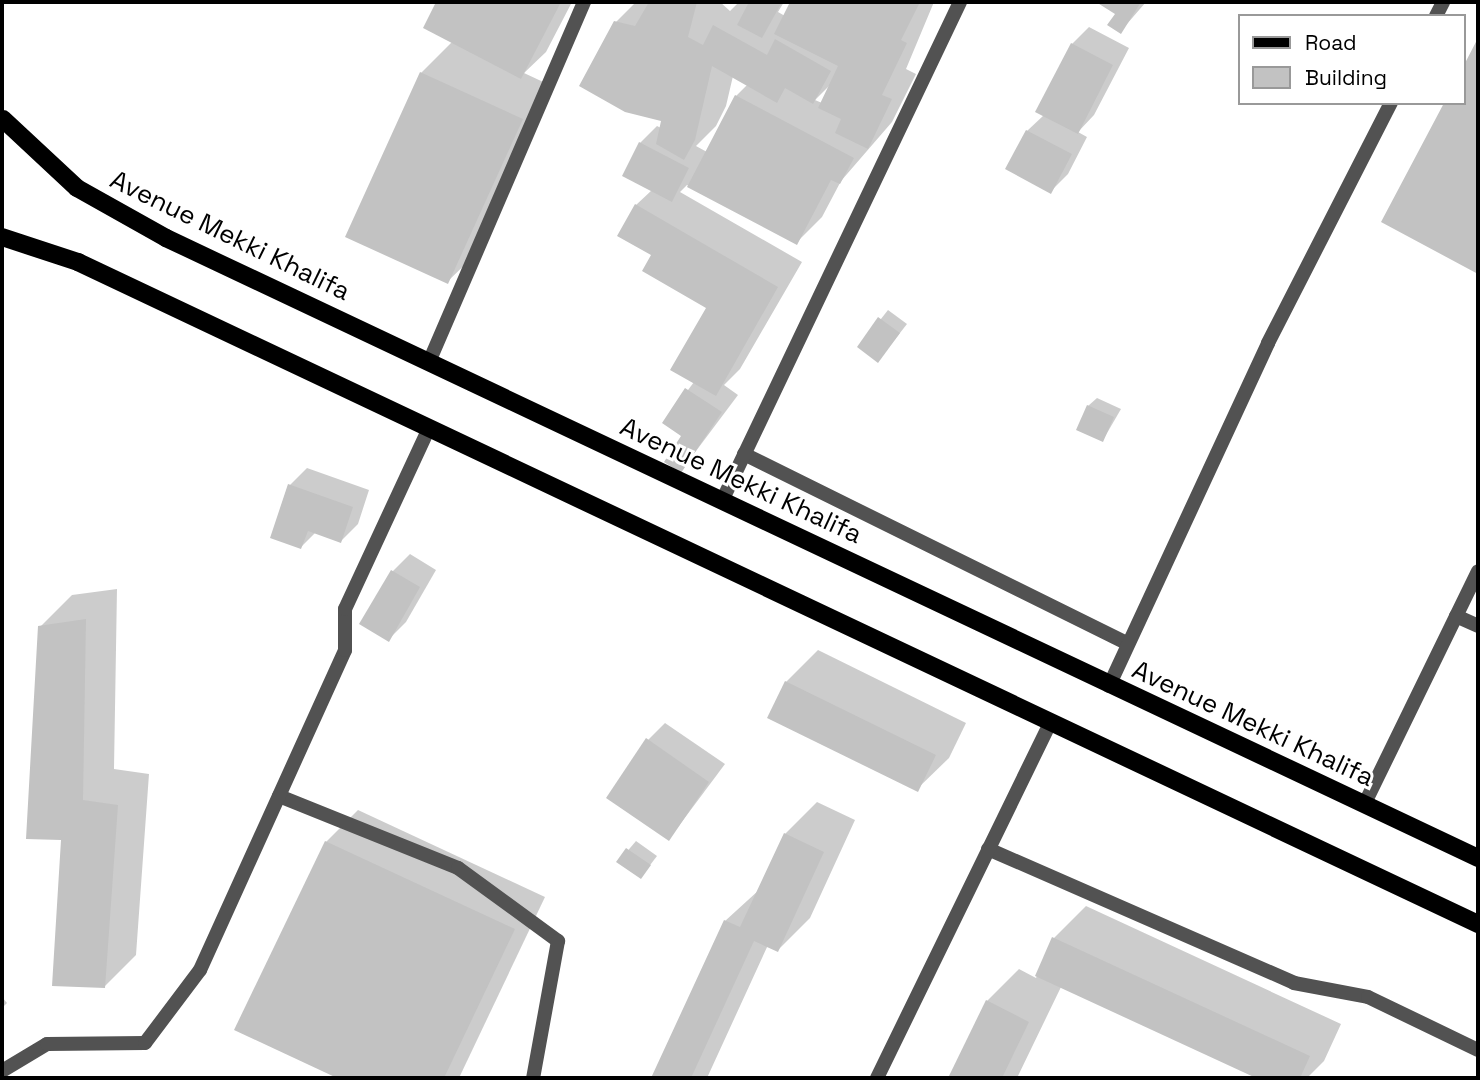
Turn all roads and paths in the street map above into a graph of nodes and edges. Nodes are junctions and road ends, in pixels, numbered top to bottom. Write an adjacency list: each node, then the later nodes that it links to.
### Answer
1 (584, 2): 8 (street)
2 (960, 2): 10 (street)
3 (1390, 105): 15 (street)
4 (2, 113): 5 (main road)
5 (3, 119): 6 (main road); 8 (main road, Avenue Mekki Khalifa)
6 (2, 125)
7 (2, 236): 9 (main road)
8 (429, 362): 11 (main road, Avenue Mekki Khalifa)
9 (429, 428): 17 (main road); 18 (street)
10 (744, 454): 11 (street); 15 (street)
11 (722, 501): 16 (main road, Avenue Mekki Khalifa)
12 (1478, 572): 13 (street)
13 (1457, 616): 14 (street); 19 (street)
14 (1478, 626)
15 (1128, 644): 16 (street)
16 (1109, 687): 19 (main road, Avenue Mekki Khalifa)
17 (1050, 723): 20 (street); 22 (main road)
18 (279, 796): 24 (street); 25 (street)
19 (1364, 804): 21 (main road, Avenue Mekki Khalifa)
20 (988, 849): 23 (street); 26 (street)
21 (1478, 858)
22 (1478, 924)
23 (1478, 1050)
24 (2, 1071)
25 (533, 1078)
26 (877, 1078)

